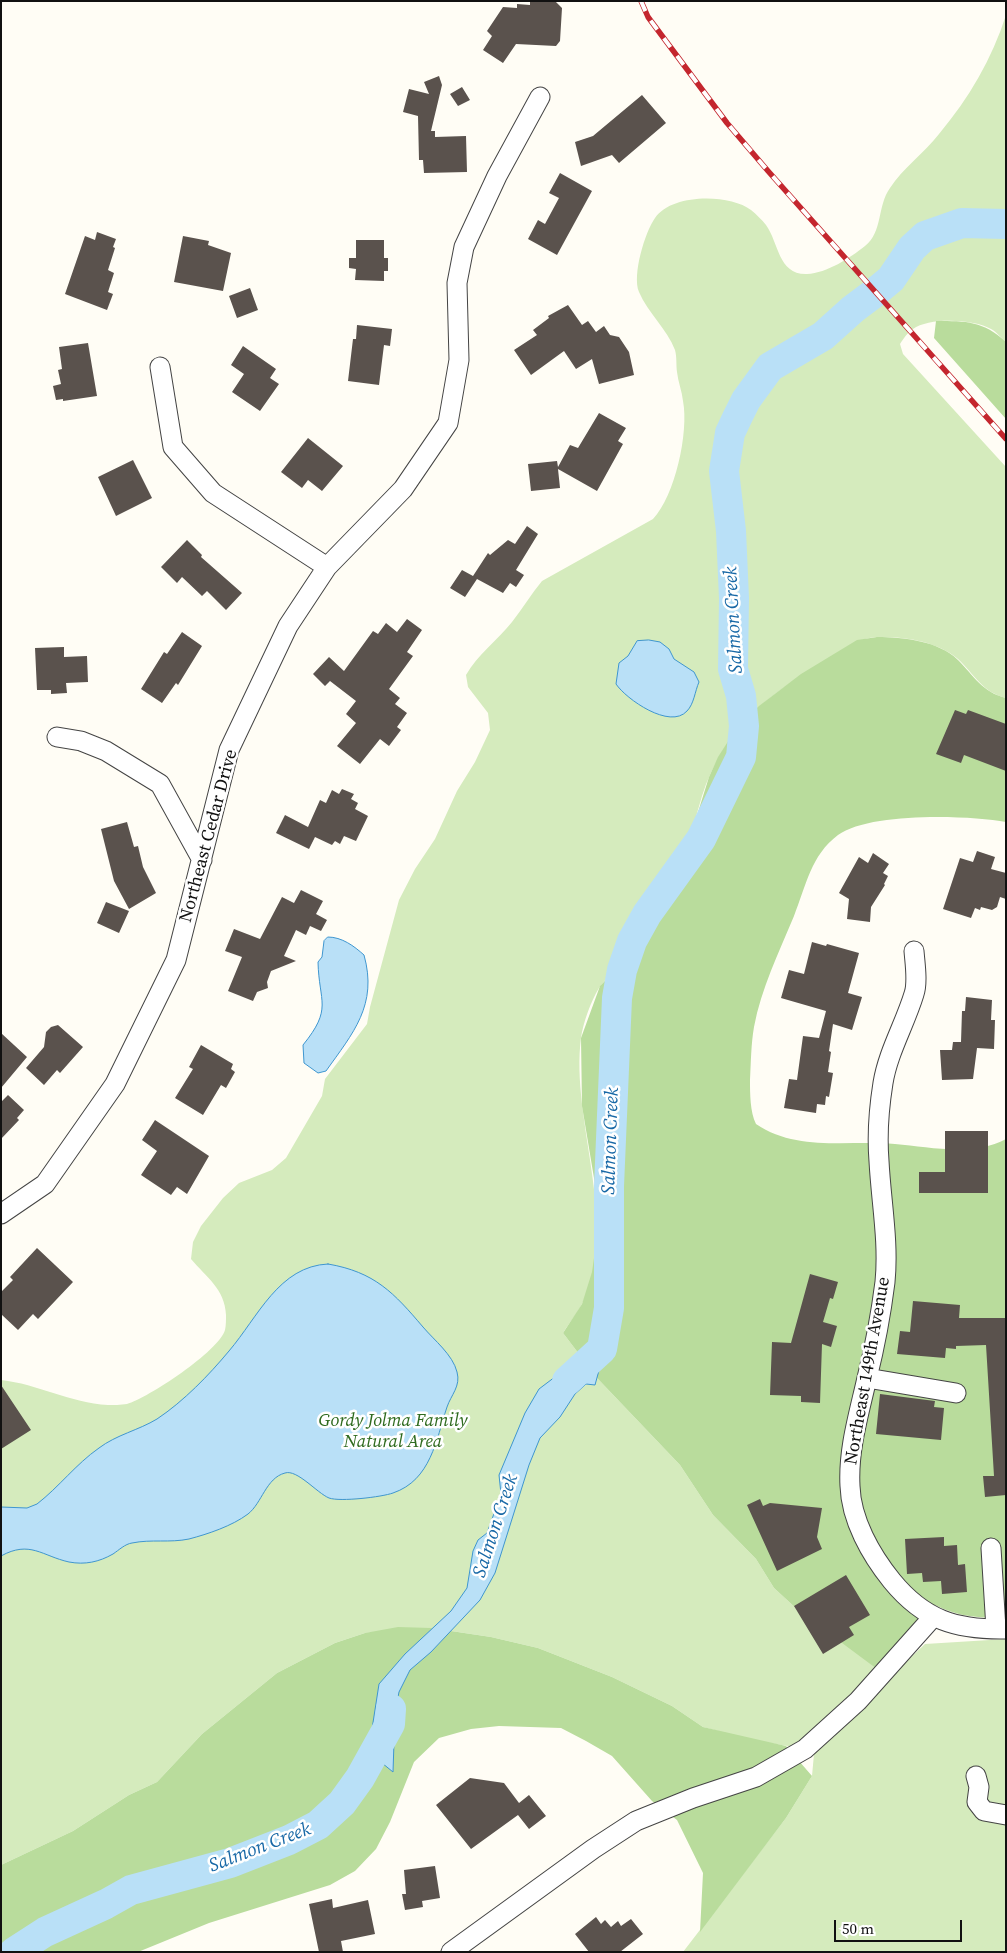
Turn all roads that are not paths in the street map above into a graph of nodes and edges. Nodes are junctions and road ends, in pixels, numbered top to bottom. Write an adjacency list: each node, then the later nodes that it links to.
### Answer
1 (540, 96): 3 (street, Northeast Cedar Drive)
2 (160, 368): 3 (street)
3 (327, 567): 5 (street, Northeast Cedar Drive)
4 (57, 737): 5 (street)
5 (202, 860): 7 (street, Northeast Cedar Drive)
6 (914, 951): 8 (street, Northeast 149th Avenue)
7 (1, 1214)
8 (867, 1378): 9 (street); 11 (street, Northeast 149th Avenue)
9 (956, 1393)
10 (991, 1548): 12 (street)
11 (933, 1617): 12 (street, Northeast 149th Avenue); 15 (street)
12 (1001, 1629)
13 (976, 1776): 14 (street)
14 (1006, 1815)
15 (451, 1952)

